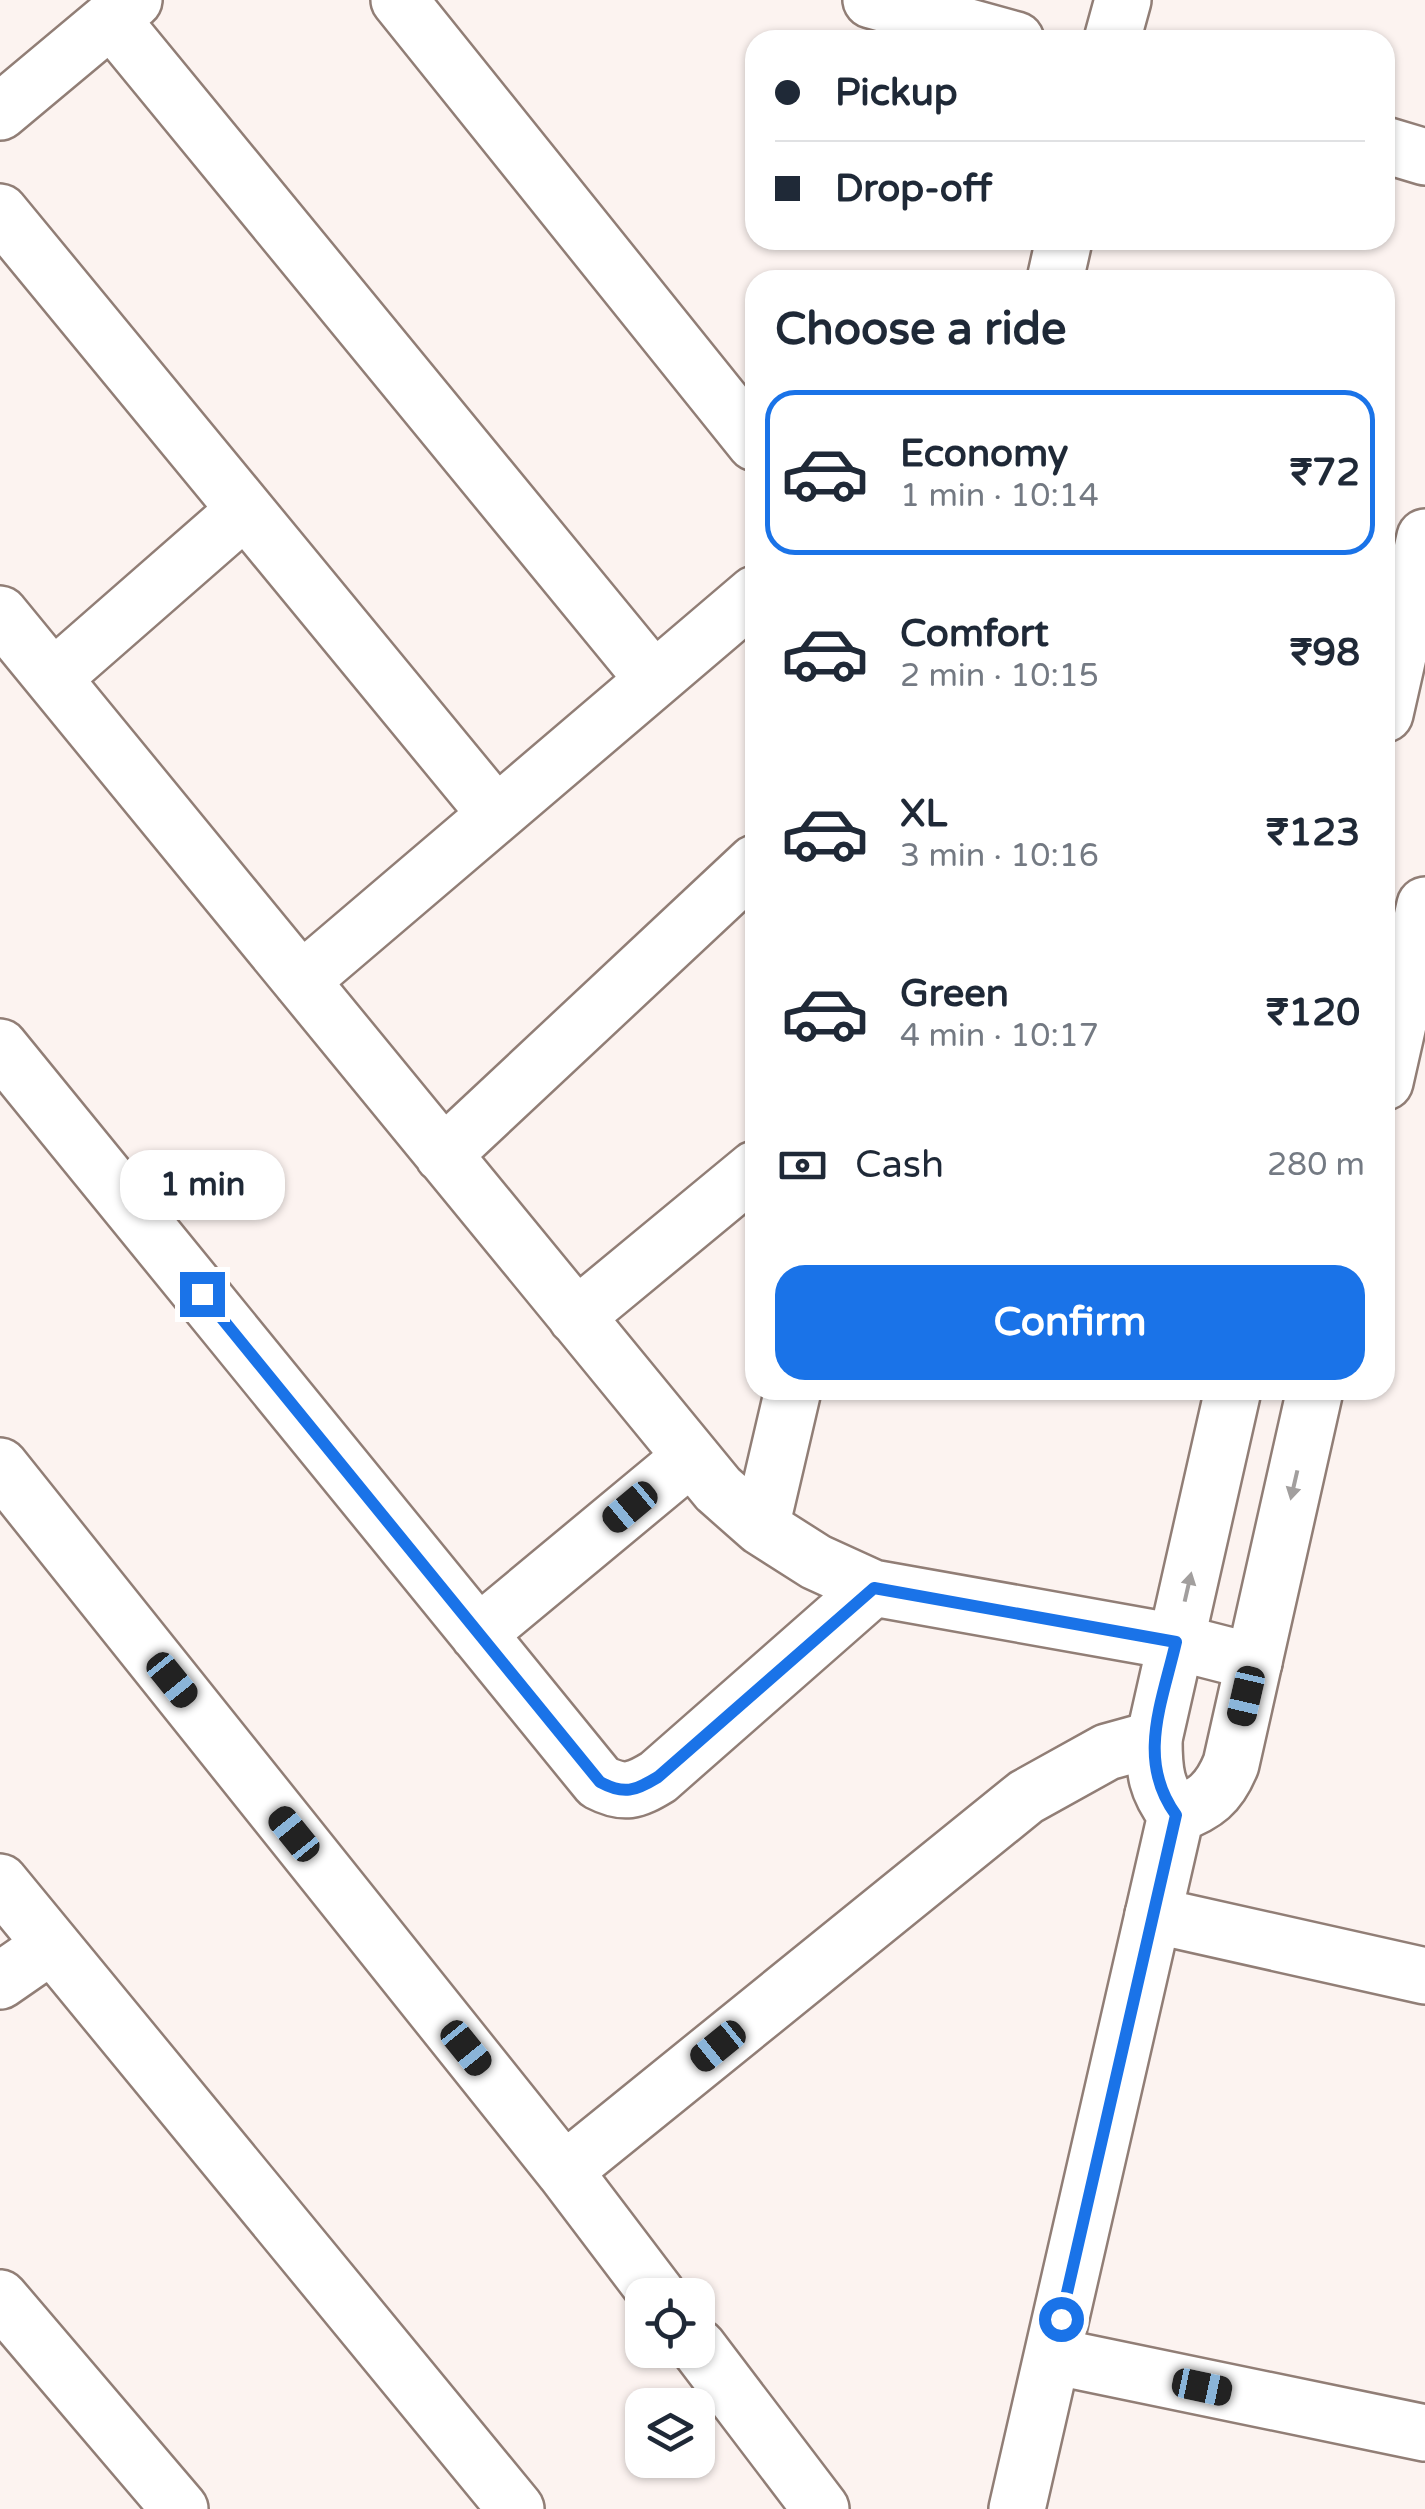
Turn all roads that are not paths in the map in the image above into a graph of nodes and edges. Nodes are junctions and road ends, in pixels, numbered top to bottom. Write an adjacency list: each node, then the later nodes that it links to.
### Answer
1 (399, 0): 11 (street)
2 (871, 0): 5 (street)
3 (1123, 0): 6 (street)
4 (123, 10): 7 (street); 17 (street)
5 (980, 30)
6 (1115, 30)
7 (0, 112)
8 (1395, 149): 9 (street)
9 (1425, 157)
10 (0, 212): 12 (street)
11 (745, 431)
12 (246, 510): 15 (street); 18 (street)
13 (1425, 537): 16 (street)
14 (745, 603): 17 (street)
15 (21, 657): 21 (street)
16 (1395, 670)
17 (654, 680): 18 (street)
18 (496, 814): 21 (street)
19 (745, 872): 24 (street)
20 (1425, 905): 22 (street)
21 (301, 981): 24 (street)
22 (1395, 1038)
23 (0, 1047): 34 (street)
24 (443, 1154): 26 (street)
25 (745, 1177): 26 (street)
26 (576, 1317): 30 (street)
27 (792, 1400): 32 (street)
28 (1230, 1400): 35 (street, one-way to 28)
29 (1313, 1400): 36 (street, one-way to 36)
30 (691, 1456): 32 (street); 34 (street)
31 (0, 1466): 44 (street)
32 (761, 1527): 33 (street)
33 (874, 1588): 34 (street); 35 (street)
34 (478, 1634)
35 (1176, 1642): 36 (street); 37 (street)
36 (1254, 1662): 38 (street)
37 (1154, 1739): 38 (street); 44 (street)
38 (1176, 1815): 40 (street)
39 (0, 1882): 41 (street)
40 (1153, 1915): 42 (street); 47 (street)
41 (52, 1945): 43 (street); 51 (street)
42 (1425, 1976)
43 (0, 1981)
44 (564, 2171): 45 (street)
45 (645, 2278)
46 (0, 2298): 50 (street)
47 (1052, 2356): 49 (street); 53 (street)
48 (714, 2368): 52 (street)
49 (1425, 2433)
50 (180, 2509)
51 (516, 2509)
52 (821, 2509)
53 (1018, 2509)

